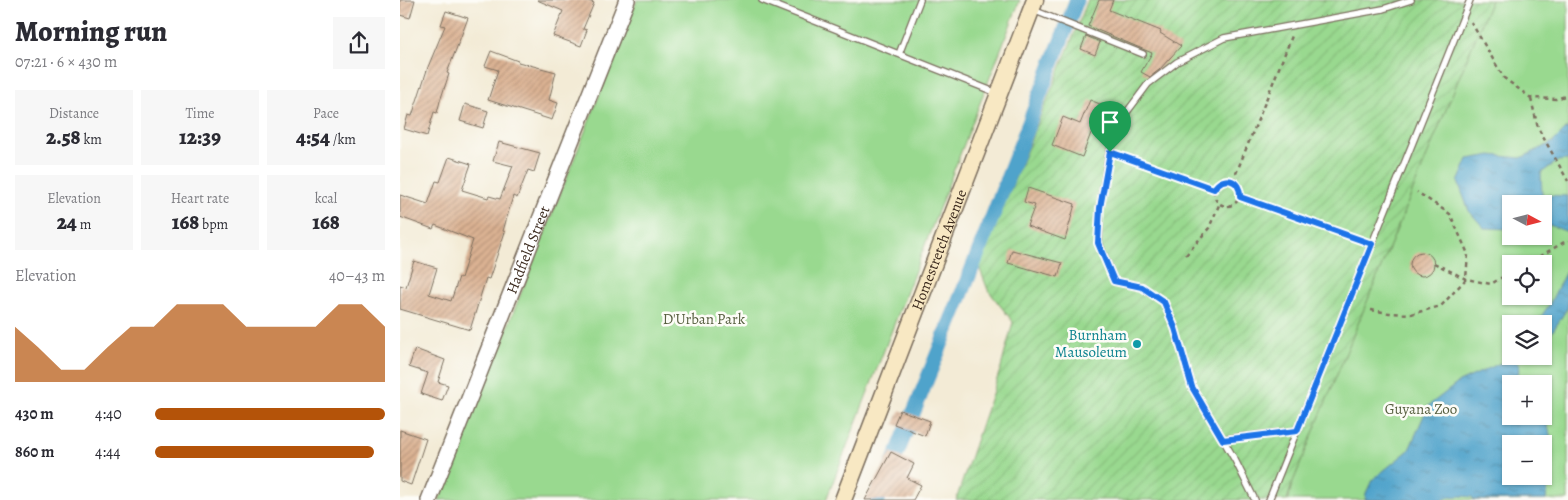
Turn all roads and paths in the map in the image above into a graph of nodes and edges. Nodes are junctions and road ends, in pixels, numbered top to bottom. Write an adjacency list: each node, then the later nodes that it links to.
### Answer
1 (627, 0): 31 (street, Hadfield Street)
2 (762, 0): 9 (lane)
3 (920, 0): 9 (lane)
4 (1412, 0): 8 (lane)
5 (1470, 0): 7 (lane)
6 (1034, 5): 10 (lane); 11 (main road, Homestretch Avenue)
7 (1465, 12): 13 (path); 22 (lane)
8 (1297, 25): 14 (lane); 15 (path)
9 (899, 54): 11 (lane)
10 (1143, 54)
11 (1000, 94): 32 (main road, Homestretch Avenue)
12 (1568, 95): 13 (path)
13 (1531, 98): 16 (path)
14 (1110, 152): 17 (path); 30 (lane)
15 (1233, 181): 17 (path); 19 (path)
16 (1568, 181)
17 (1214, 189): 20 (path)
18 (1417, 192): 27 (path)
19 (1240, 197): 20 (path); 22 (path)
20 (1219, 204): 23 (path)
21 (1568, 240): 24 (path)
22 (1372, 244): 29 (lane)
23 (1186, 255)
24 (1542, 255)
25 (1434, 263): 27 (path)
26 (1502, 277): 27 (path)
27 (1466, 279): 28 (path)
28 (1371, 310)
29 (1297, 431): 30 (lane); 34 (lane)
30 (1223, 440): 33 (lane)
31 (429, 500)
32 (842, 500)
33 (1255, 500)
34 (1269, 500)

